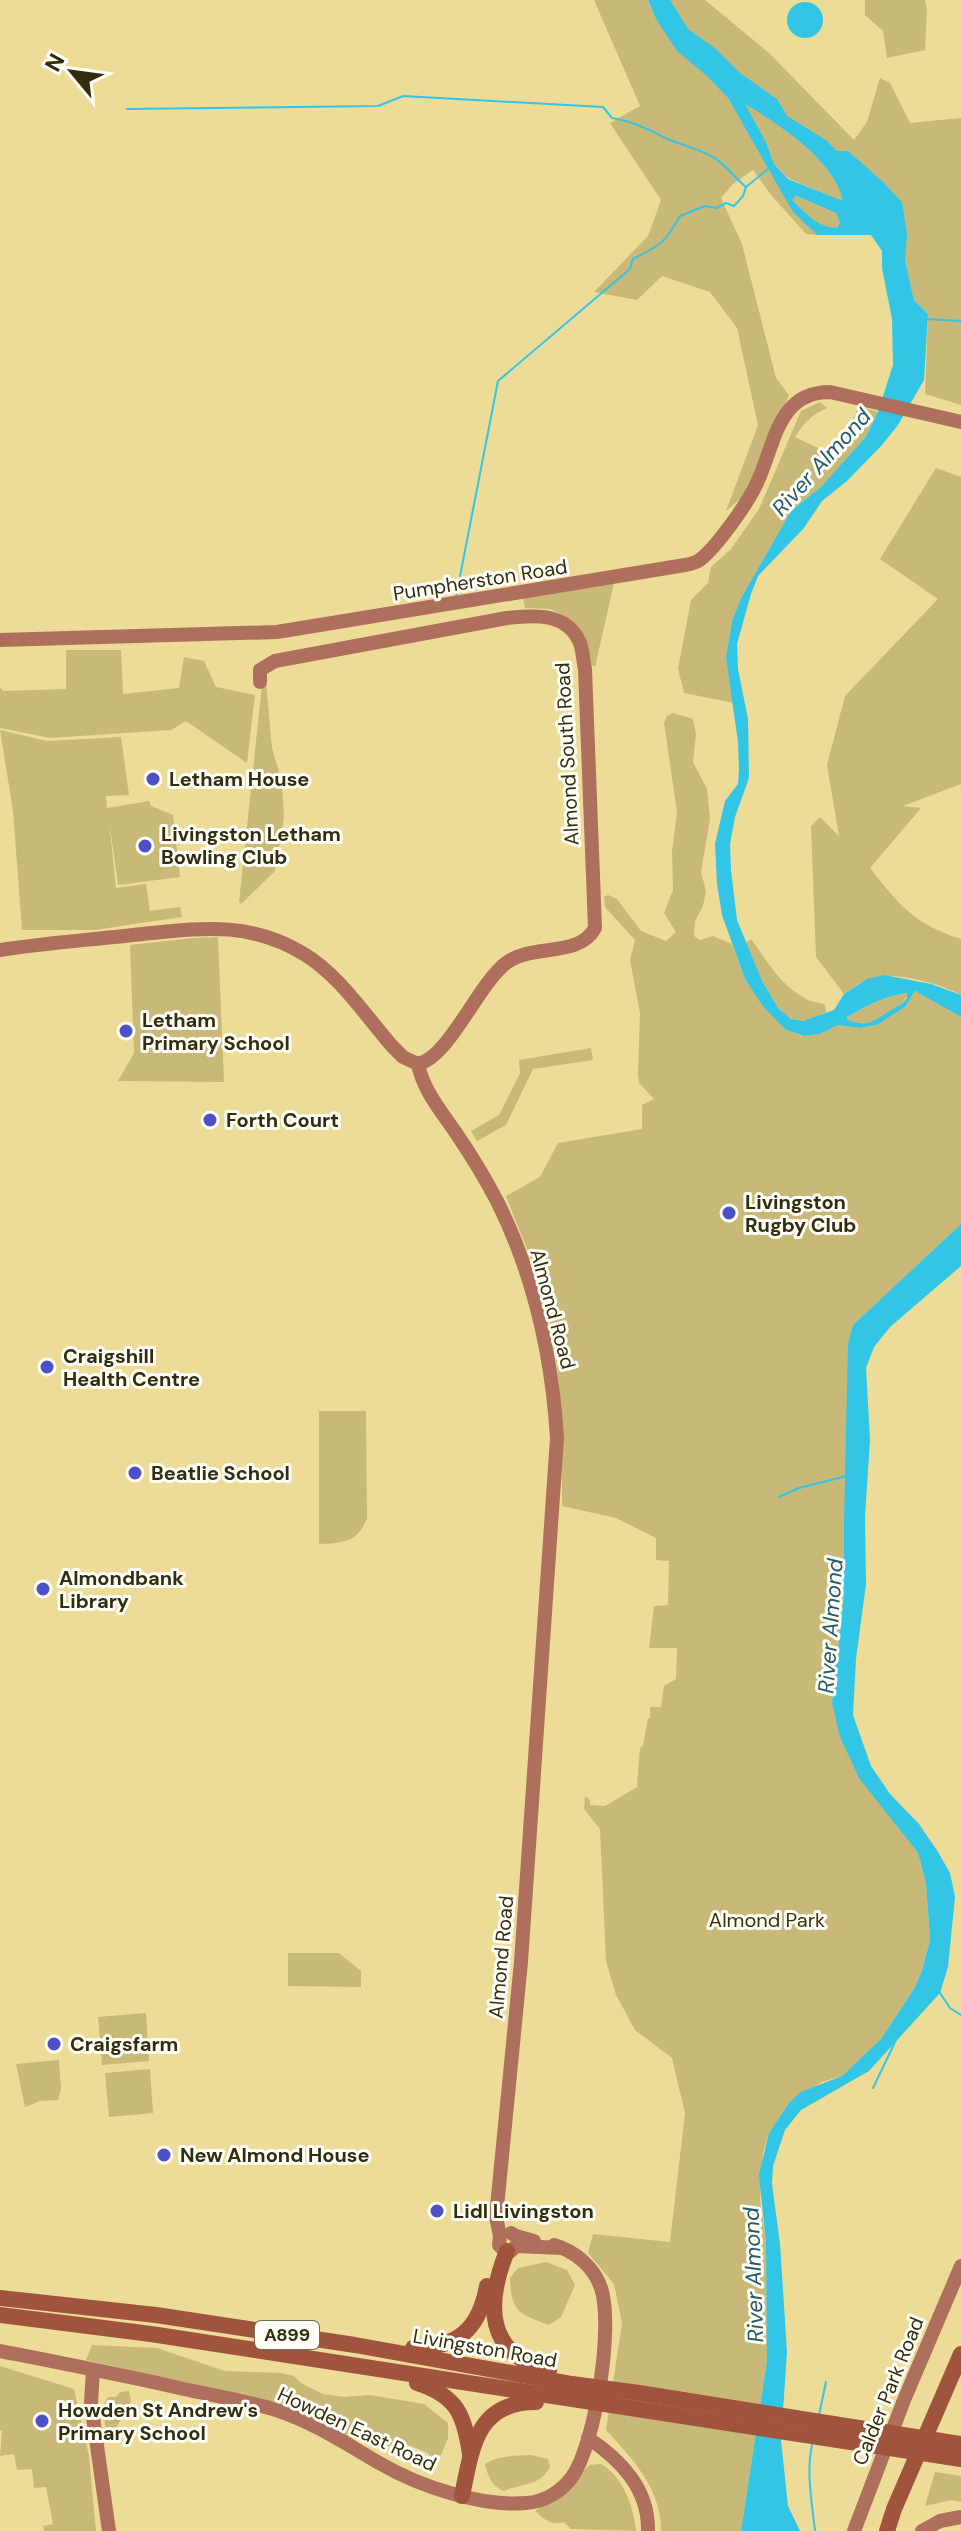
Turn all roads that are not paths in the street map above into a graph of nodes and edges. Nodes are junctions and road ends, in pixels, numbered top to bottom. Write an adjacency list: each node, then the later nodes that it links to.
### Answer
1 (961, 422): 2 (street, Pumpherston Road)
2 (419, 610): 3 (street); 4 (street, Pumpherston Road)
3 (422, 633): 5 (street, Almond South Road); 7 (street, Almond South Road)
4 (0, 640)
5 (260, 682)
6 (0, 950): 7 (street, Almond Road)
7 (418, 1064): 8 (street, Almond Road)
8 (508, 2241): 12 (main road); 17 (main road); 20 (street)
9 (961, 2266): 30 (street, Calder Park Road)
10 (0, 2298): 12 (main road, Livingston Road / A899)
11 (0, 2315): 15 (main road, Livingston Road / A899)
12 (355, 2345): 17 (main road, Livingston Road / A899)
13 (0, 2351): 16 (street, Howden East Road)
14 (961, 2354): 31 (main road)
15 (369, 2368): 17 (main road, Livingston Road / A899); 22 (main road, A899)
16 (93, 2370): 25 (street, Howden East Road); 28 (street)
17 (570, 2390): 18 (main road, Livingston Road / A899); 22 (main road); 23 (main road, Livingston Road / A899)
18 (790, 2417): 19 (main road); 21 (main road, Livingston Road / A899)
19 (961, 2433)
20 (588, 2438): 24 (street); 26 (street)
21 (961, 2444)
22 (470, 2455): 25 (main road)
23 (961, 2459)
24 (577, 2468): 25 (street, Howden East Road); 26 (street)
25 (462, 2496)
26 (643, 2498): 29 (street)
27 (961, 2517): 32 (street)
28 (109, 2531)
29 (648, 2531)
30 (854, 2531)
31 (887, 2531)
32 (922, 2531)

